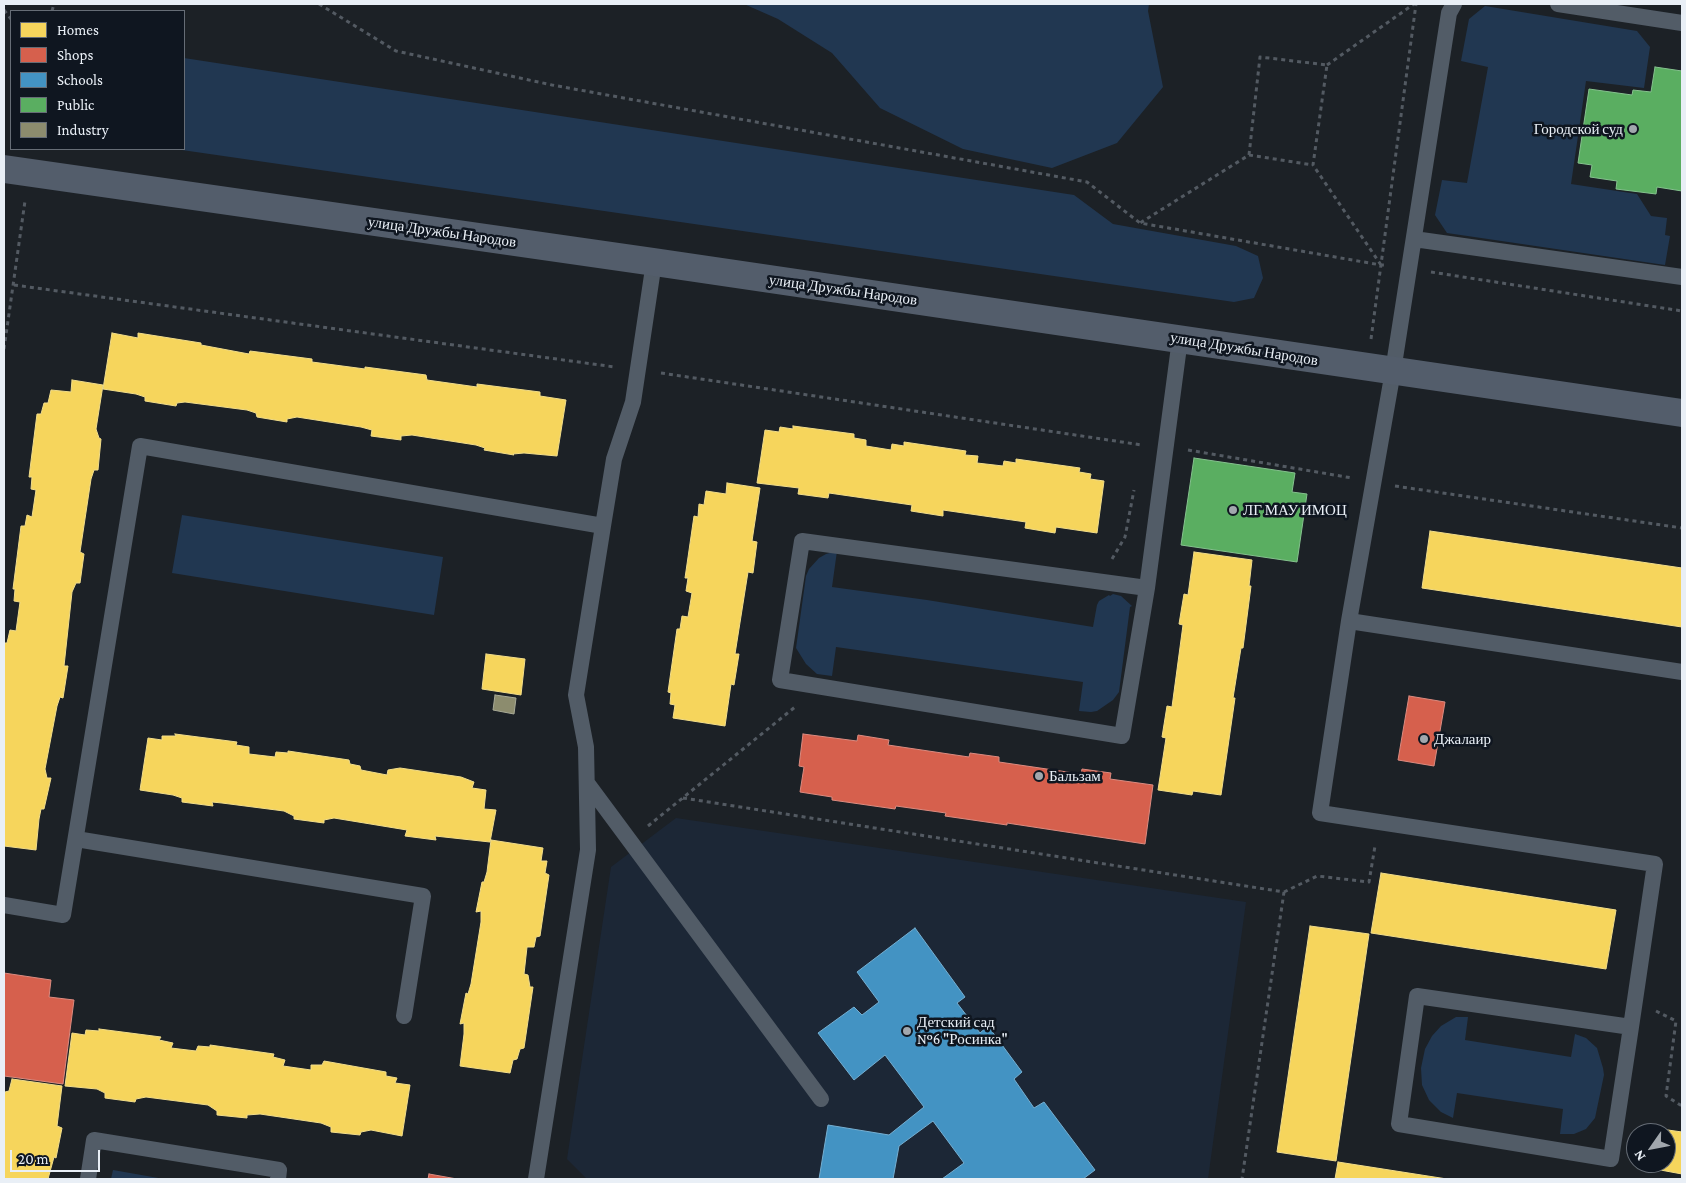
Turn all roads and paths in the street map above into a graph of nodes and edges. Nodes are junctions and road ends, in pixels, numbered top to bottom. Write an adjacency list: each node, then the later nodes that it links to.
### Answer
1 (319, 4): 10 (path)
2 (1415, 4): 6 (path); 13 (path)
3 (1454, 4): 11 (lane)
4 (1558, 4): 5 (lane)
5 (1682, 23)
6 (1327, 65): 7 (path); 8 (path)
7 (1249, 155): 8 (path); 10 (path)
8 (1313, 165): 13 (path)
9 (16, 170): 12 (street, улица Дружбы Народов); 16 (path)
10 (1140, 223): 13 (path)
11 (1414, 239): 14 (lane); 15 (lane)
12 (654, 262): 18 (street, улица Дружбы Народов); 20 (lane)
13 (1381, 265): 14 (path)
14 (1409, 269): 17 (path); 21 (lane)
15 (1682, 277)
16 (14, 285): 19 (path); 20 (path)
17 (1682, 311)
18 (1180, 339): 21 (street, улица Дружбы Народов); 23 (lane)
19 (4, 349)
20 (638, 370): 23 (path); 25 (lane)
21 (1393, 371): 22 (street, улица Дружбы Народов); 24 (lane)
22 (1682, 413)
23 (1165, 447): 24 (path); 27 (lane)
24 (1373, 482): 26 (path); 28 (lane)
25 (602, 526): 31 (lane); 33 (lane)
26 (1682, 528)
27 (1147, 588): 27 (lane)
28 (1349, 621): 29 (lane); 39 (lane)
29 (1682, 672)
30 (800, 702): 32 (path)
31 (587, 783): 34 (lane); 43 (lane)
32 (682, 798): 34 (path); 36 (path)
33 (76, 838): 37 (lane); 38 (lane)
34 (630, 841): 40 (lane)
35 (1384, 848): 36 (path)
36 (1284, 892): 44 (path)
37 (4, 905)
38 (404, 1016)
39 (1631, 1026): 39 (lane)
40 (821, 1099)
41 (88, 1179): 42 (lane)
42 (278, 1179)
43 (536, 1179)
44 (1242, 1179)

